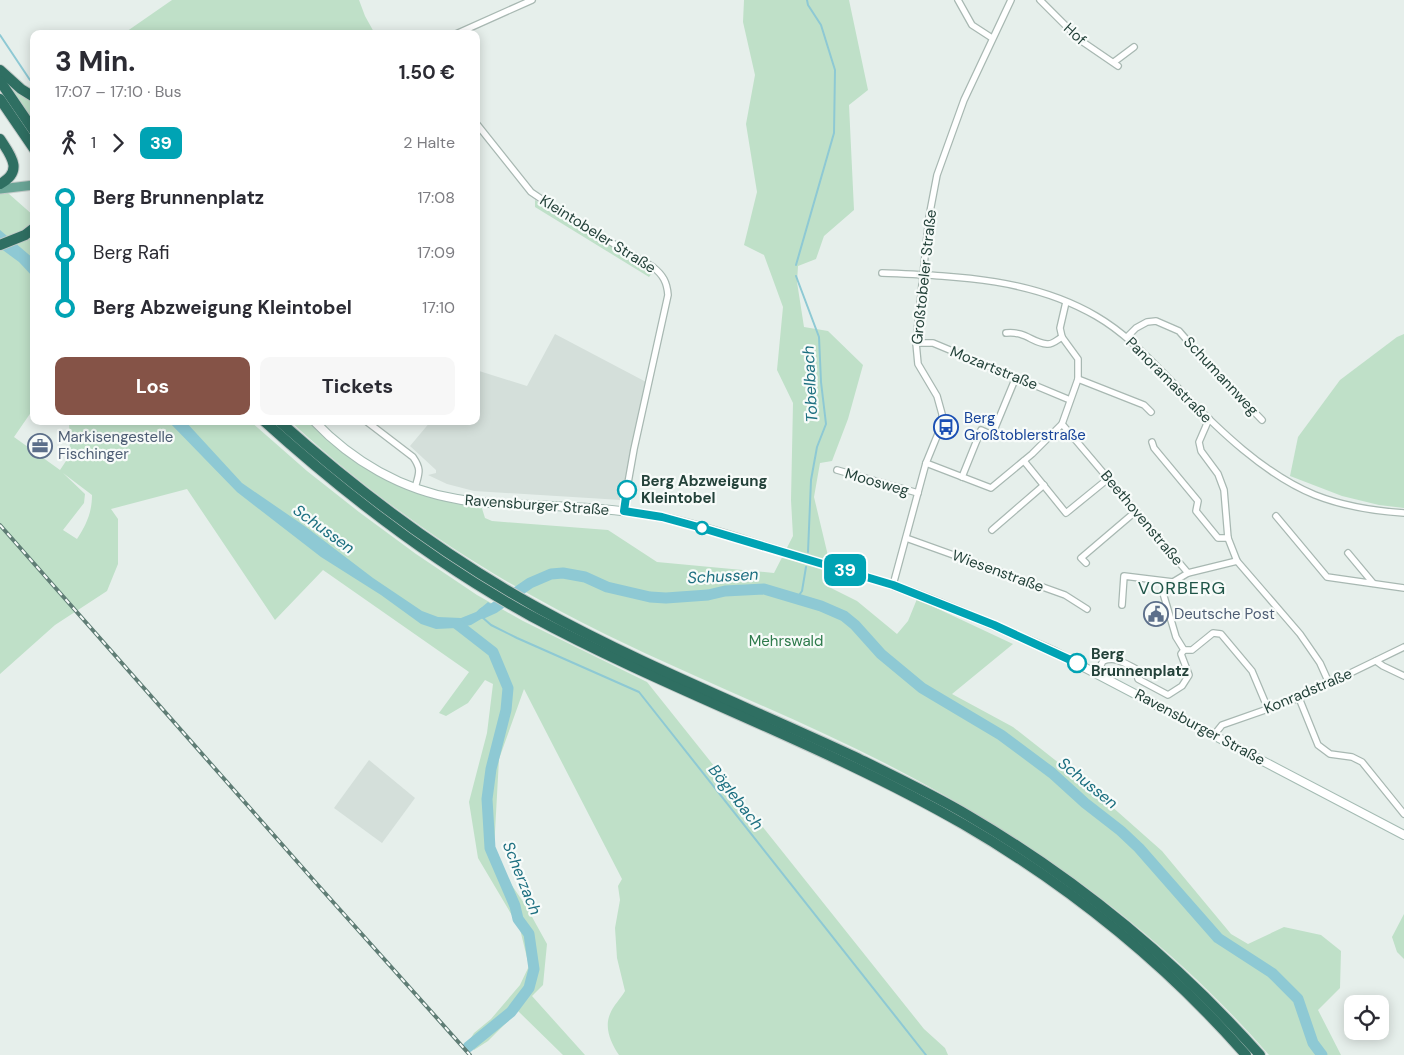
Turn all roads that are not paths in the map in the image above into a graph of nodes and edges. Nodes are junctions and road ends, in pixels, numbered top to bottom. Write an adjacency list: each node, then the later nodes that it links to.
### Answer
1 (532, 0): 5 (street)
2 (958, 0): 6 (street)
3 (1011, 0): 6 (street, Großtobeler Straße)
4 (1040, 0): 7 (street, Hof)
5 (465, 30)
6 (992, 38): 22 (street, Großtobeler Straße)
7 (1134, 47)
8 (0, 70): 10 (highway)
9 (0, 81): 13 (highway)
10 (30, 95)
11 (0, 99): 13 (highway)
12 (480, 128): 48 (street, Kleintobeler Straße)
13 (30, 136)
14 (0, 139): 15 (highway)
15 (0, 184)
16 (30, 185): 17 (main road)
17 (0, 189)
18 (30, 231): 20 (highway)
19 (30, 237): 20 (highway)
20 (0, 247)
21 (882, 273): 22 (street, Panoramastraße)
22 (923, 274): 23 (street, Panoramastraße); 27 (street, Großtobeler Straße)
23 (1066, 302): 25 (street); 26 (street, Panoramastraße)
24 (1006, 333): 25 (street)
25 (1062, 337): 29 (street)
26 (1127, 337): 32 (street, Panoramastraße); 33 (street, Schumannweg)
27 (916, 343): 28 (street, Mozartstraße); 41 (street, Großtobeler Straße)
28 (1016, 377): 30 (street, Mozartstraße); 43 (street)
29 (1078, 379): 30 (street); 31 (street)
30 (1070, 400): 34 (street)
31 (1151, 412)
32 (1209, 419): 50 (street, Panoramastraße); 54 (street)
33 (1262, 420)
34 (1062, 424): 40 (street); 44 (street, Beethovenstraße)
35 (268, 425): 65 (highway)
36 (284, 425): 65 (highway)
37 (318, 425): 46 (main road, Ravensburger Straße)
38 (371, 425): 46 (street)
39 (1152, 442): 54 (street)
40 (1024, 461): 43 (street); 45 (street)
41 (926, 463): 43 (street); 47 (street, Großtobeler Straße)
42 (837, 470): 47 (street, Moosweg)
43 (962, 477)
44 (1109, 478): 45 (street); 49 (street, Beethovenstraße)
45 (1044, 485): 52 (street)
46 (415, 488): 48 (main road, Ravensburger Straße)
47 (918, 494): 53 (street, Großtobeler Straße)
48 (624, 511): 61 (main road, Ravensburger Straße)
49 (1135, 512): 56 (street); 58 (street, Beethovenstraße)
50 (1404, 513)
51 (1276, 516): 60 (street)
52 (992, 530)
53 (906, 538): 61 (street, Großtobeler Straße); 64 (street, Wiesenstraße)
54 (1228, 538): 57 (street)
55 (1348, 553): 60 (street)
56 (1086, 562)
57 (1237, 562): 58 (street, Beethovenstraße); 71 (street)
58 (1188, 574): 59 (street)
59 (1173, 582): 63 (street); 67 (street)
60 (1373, 584): 62 (street)
61 (893, 585): 69 (main road, Ravensburger Straße)
62 (1404, 588)
63 (1122, 605)
64 (1087, 609)
65 (532, 610): 77 (highway); 78 (highway)
66 (1404, 647): 68 (street, Konradstraße)
67 (1184, 650): 69 (street); 73 (street)
68 (1376, 661): 70 (street); 71 (street, Konradstraße)
69 (1097, 674): 74 (main road, Ravensburger Straße)
70 (1404, 676)
71 (1329, 683): 72 (street, Konradstraße)
72 (1298, 698): 73 (street, Konradstraße); 75 (street)
73 (1268, 709): 74 (street, Konradstraße)
74 (1214, 735): 76 (main road, Ravensburger Straße)
75 (1404, 814)
76 (1404, 835)
77 (1246, 1055)
78 (1260, 1055)

